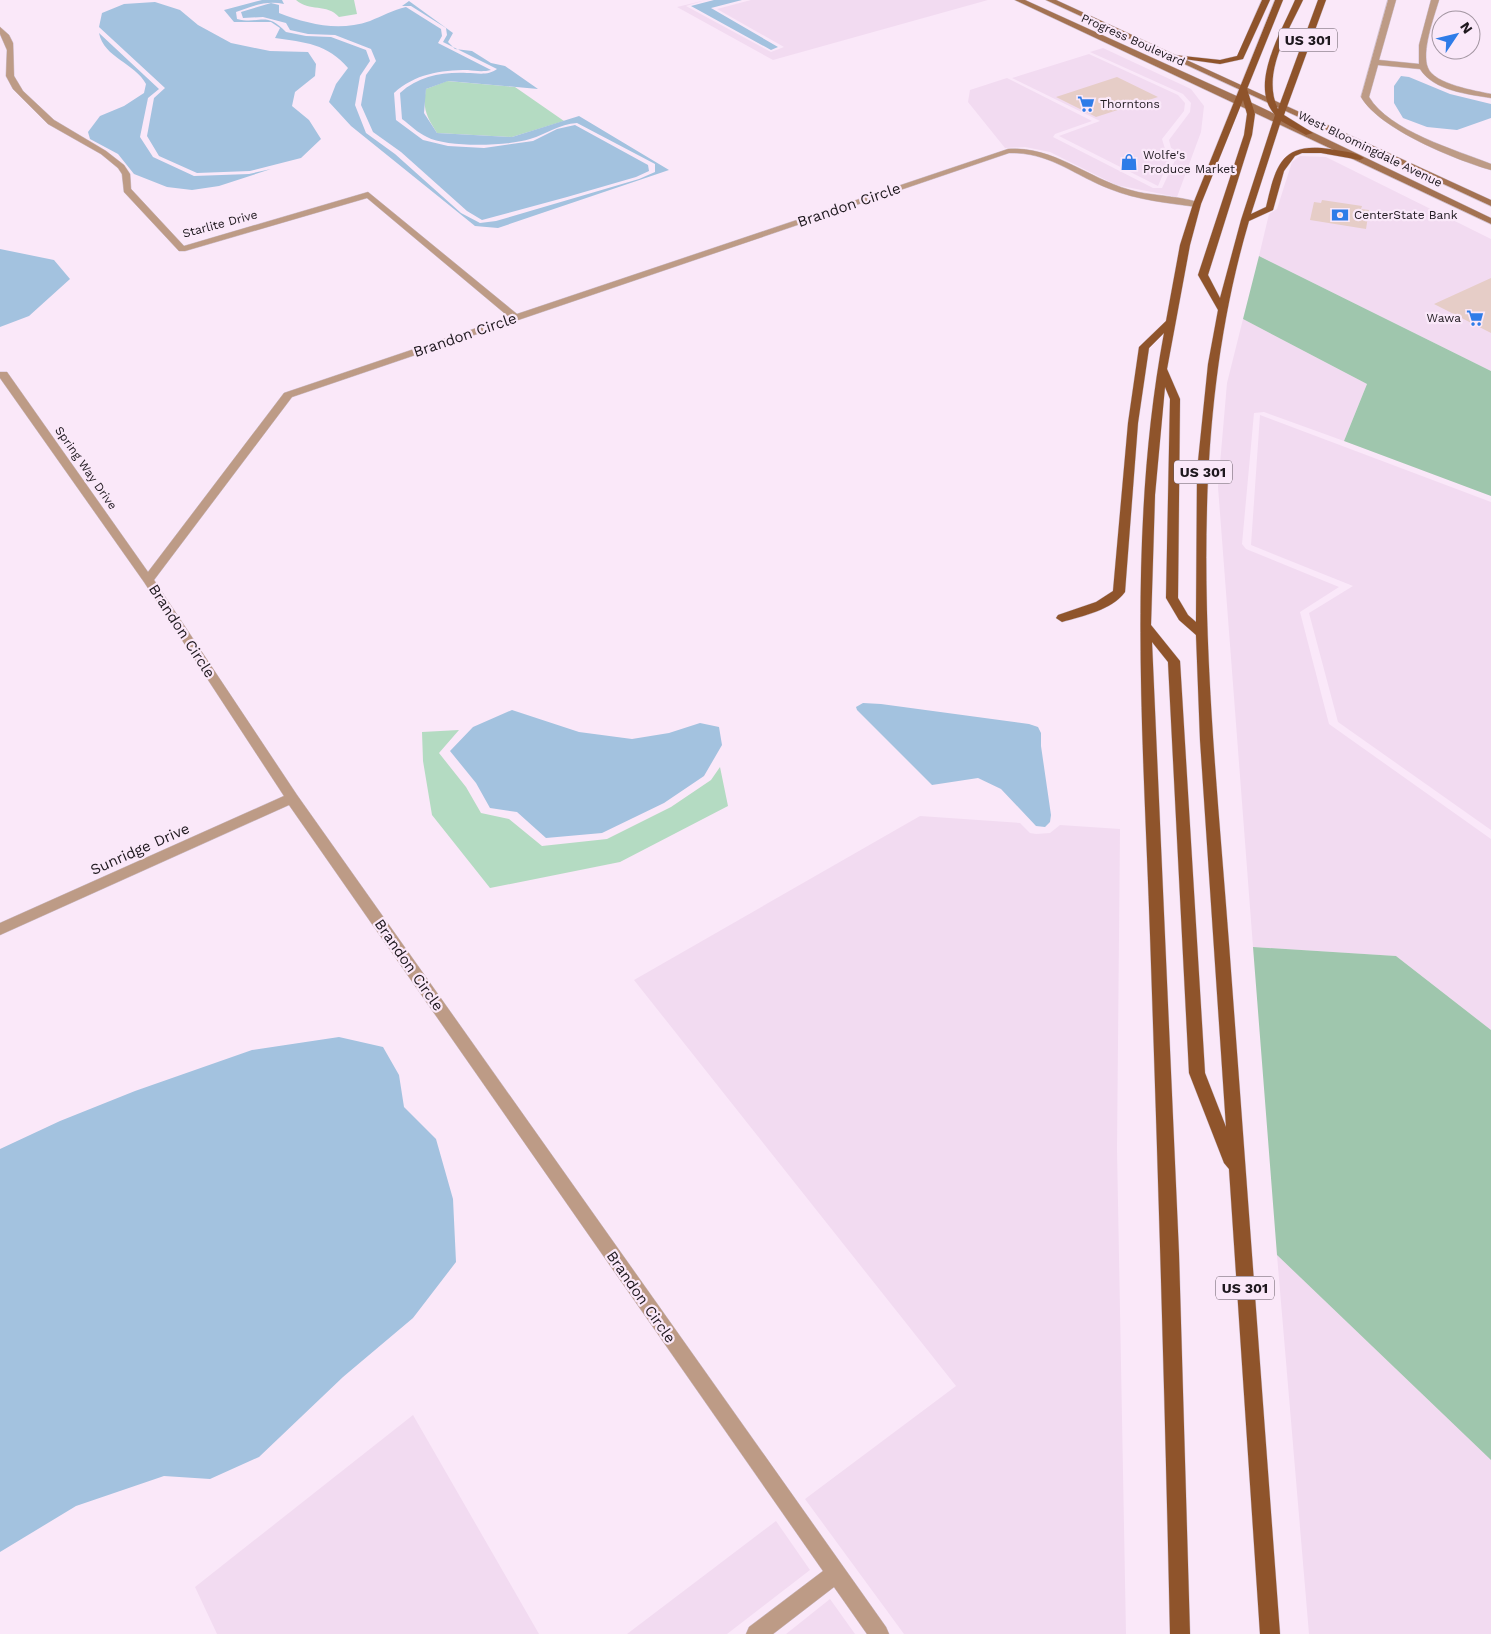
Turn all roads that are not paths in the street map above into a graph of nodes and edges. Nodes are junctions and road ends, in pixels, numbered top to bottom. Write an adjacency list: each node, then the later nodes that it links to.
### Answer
1 (1019, 0): 15 (main road, Progress Boulevard)
2 (1050, 0): 10 (main road, Progress Boulevard)
3 (1266, 0): 10 (main road)
4 (1279, 0): 13 (main road, US 301)
5 (1299, 0): 16 (main road)
6 (1322, 0): 18 (main road, US 301)
7 (1392, 0): 11 (street)
8 (1435, 0): 12 (street)
9 (0, 29): 26 (street, Starlite Drive)
10 (1174, 57): 13 (main road, Progress Boulevard)
11 (1374, 62): 12 (street); 20 (street)
12 (1422, 67): 14 (street)
13 (1243, 88): 15 (main road, US 301); 16 (main road); 17 (main road)
14 (1491, 96)
15 (1238, 100): 17 (main road, West Bloomingdale Avenue); 22 (main road, US 301)
16 (1270, 100): 18 (main road)
17 (1249, 105): 18 (main road, West Bloomingdale Avenue); 25 (main road)
18 (1279, 112): 19 (main road, West Bloomingdale Avenue); 21 (main road, West Bloomingdale Avenue); 23 (main road, US 301)
19 (1360, 158): 23 (main road); 24 (main road, West Bloomingdale Avenue)
20 (1491, 167)
21 (1491, 203)
22 (1197, 204): 26 (street, Brandon Circle); 27 (main road, US 301)
23 (1245, 220): 25 (main road, US 301)
24 (1491, 221)
25 (1222, 311): 33 (main road, US 301)
26 (516, 318): 30 (street, Brandon Circle)
27 (1170, 323): 28 (main road, US 301); 31 (main road)
28 (1162, 367): 32 (main road, US 301); 33 (main road)
29 (0, 375): 30 (street, Spring Way Drive)
30 (148, 580): 34 (street, Brandon Circle)
31 (1062, 618)
32 (1145, 626): 36 (main road); 40 (main road, US 301)
33 (1201, 633): 36 (main road, US 301)
34 (292, 798): 35 (street, Sunridge Drive); 37 (street, Brandon Circle)
35 (0, 929)
36 (1237, 1178): 41 (main road, US 301)
37 (835, 1574): 38 (street); 39 (street, Brandon Circle)
38 (756, 1634)
39 (879, 1634)
40 (1180, 1634)
41 (1270, 1634)

